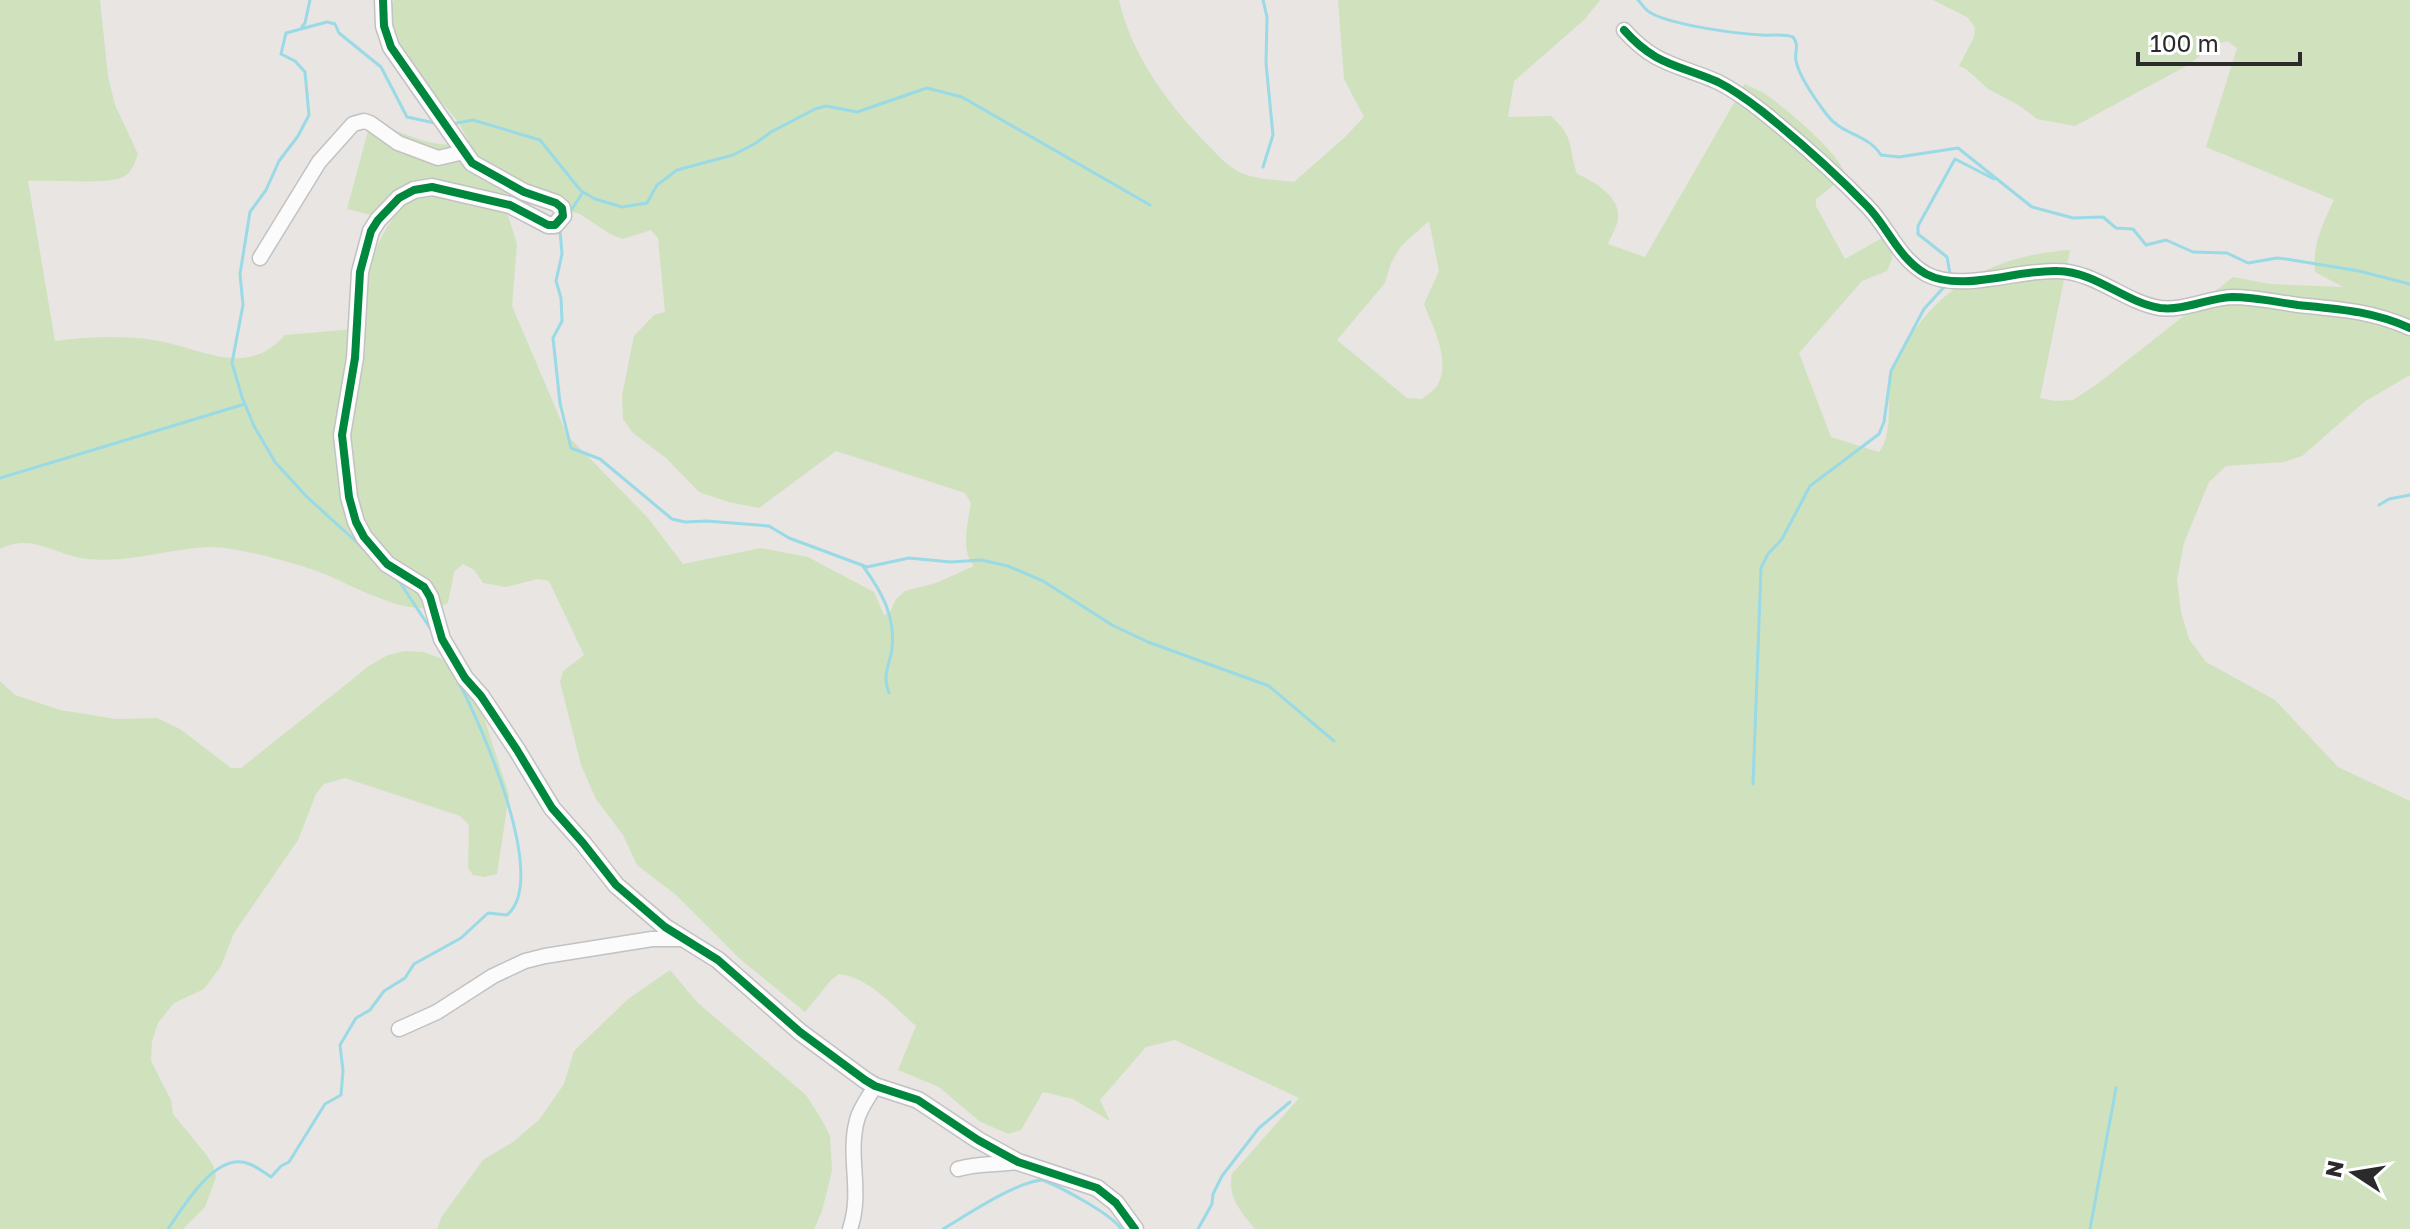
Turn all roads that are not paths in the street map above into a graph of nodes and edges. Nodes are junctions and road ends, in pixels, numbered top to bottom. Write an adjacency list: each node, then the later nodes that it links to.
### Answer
1 (383, 0): 3 (street)
2 (1624, 30): 5 (street)
3 (464, 152): 4 (street); 6 (street)
4 (260, 258)
5 (2410, 328)
6 (682, 939): 7 (street); 8 (street)
7 (399, 1029)
8 (875, 1086): 9 (street); 11 (street)
9 (1018, 1162): 10 (street); 12 (street)
10 (958, 1169)
11 (850, 1229)
12 (1135, 1229)

